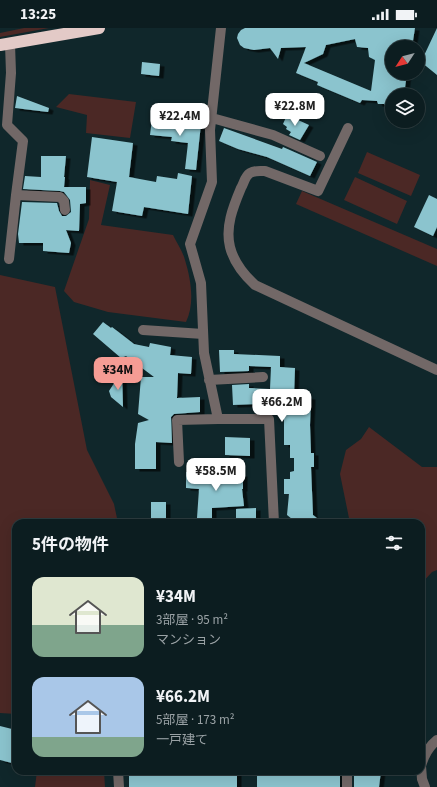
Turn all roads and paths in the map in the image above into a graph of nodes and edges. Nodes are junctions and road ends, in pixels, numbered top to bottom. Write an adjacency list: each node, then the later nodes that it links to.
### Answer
1 (99, 28): 3 (highway)
2 (221, 28): 4 (street)
3 (5, 45): 7 (street)
4 (212, 118): 6 (street); 11 (street)
5 (348, 128): 12 (street)
6 (320, 156)
7 (16, 195): 8 (street); 9 (street)
8 (65, 210)
9 (10, 259)
10 (143, 330): 11 (street)
11 (203, 334): 14 (street)
12 (437, 370)
13 (263, 377): 14 (street)
14 (209, 380): 15 (street)
15 (218, 419): 16 (street); 17 (street)
16 (179, 462)
17 (274, 519)
18 (437, 740): 19 (street)
19 (425, 753)
20 (118, 775): 23 (street)
21 (347, 775): 24 (street)
22 (422, 775): 25 (street)
23 (119, 787)
24 (347, 787)
25 (425, 787)

